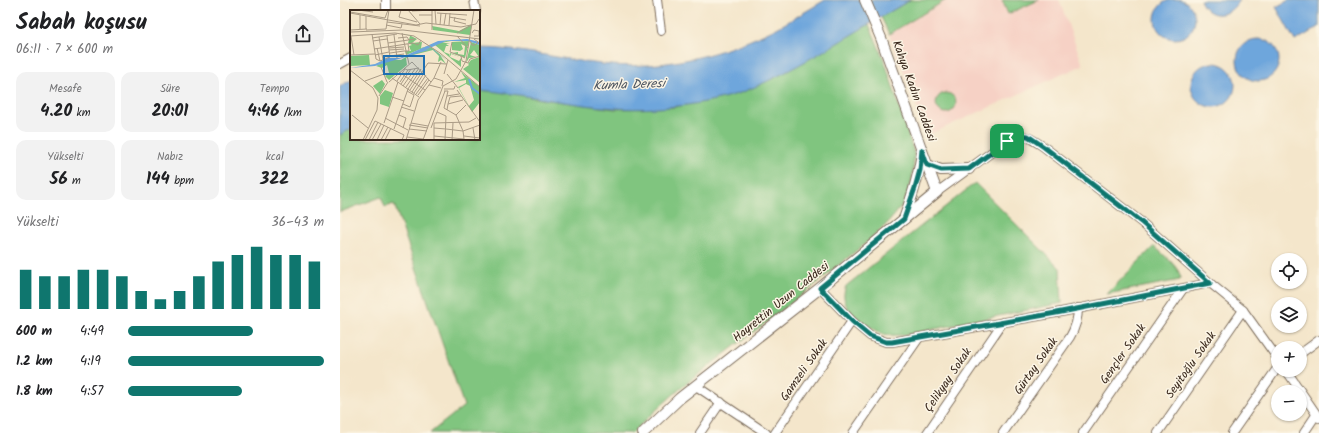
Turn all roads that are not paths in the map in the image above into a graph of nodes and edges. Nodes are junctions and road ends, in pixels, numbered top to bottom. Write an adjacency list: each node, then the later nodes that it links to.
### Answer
1 (474, 0): 4 (street)
2 (657, 0): 5 (street)
3 (865, 0): 8 (street, Kahya Kadın Caddesi)
4 (476, 10)
5 (661, 31)
6 (350, 59): 7 (street)
7 (340, 64)
8 (922, 150): 9 (street, Kahya Kadın Caddesi); 12 (street)
9 (927, 165): 10 (street); 11 (street, Kahya Kadın Caddesi)
10 (969, 169): 11 (street); 13 (street)
11 (937, 192): 12 (street, Hayrettin Uzun Caddesi)
12 (904, 219): 14 (street, Hayrettin Uzun Caddesi)
13 (1210, 283): 15 (street); 17 (street)
14 (820, 288): 18 (street); 26 (street, Hayrettin Uzun Caddesi)
15 (1184, 289): 16 (street); 36 (street, Gençler Sokak)
16 (1078, 308): 19 (street); 35 (street, Gürtay Sokak)
17 (1243, 310): 22 (street); 37 (street, Seyitoğlu Sokak)
18 (852, 321): 20 (street); 32 (street, Gamzeli Sokak)
19 (1003, 322): 20 (street); 34 (street, Çelikyay Sokak)
20 (919, 338): 33 (street)
21 (1319, 340): 23 (street)
22 (1271, 349)
23 (1307, 349)
24 (1271, 377): 38 (street)
25 (1291, 377): 28 (street)
26 (696, 386): 27 (street); 29 (street, Hayrettin Uzun Caddesi)
27 (721, 402): 30 (street); 31 (street)
28 (1318, 416): 39 (street)
29 (643, 433)
30 (700, 433)
31 (766, 433)
32 (775, 433)
33 (853, 433)
34 (927, 433)
35 (1003, 433)
36 (1082, 433)
37 (1158, 433)
38 (1232, 433)
39 (1304, 433)

